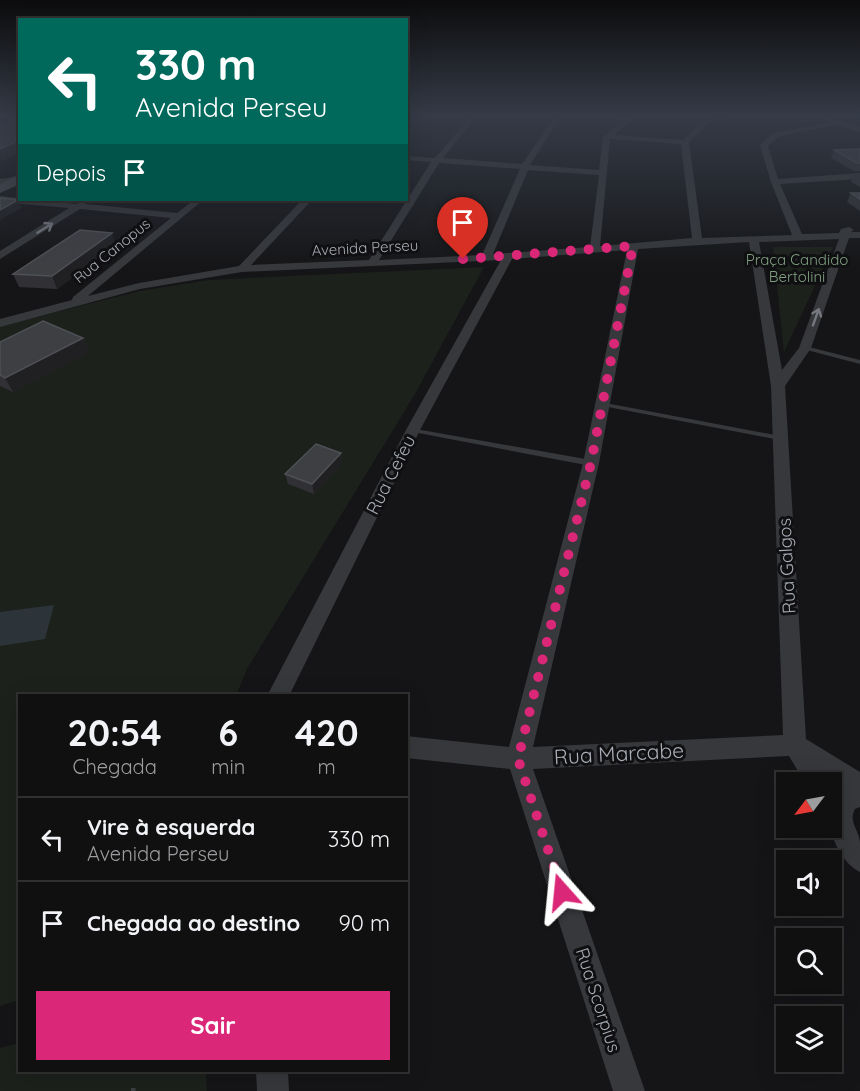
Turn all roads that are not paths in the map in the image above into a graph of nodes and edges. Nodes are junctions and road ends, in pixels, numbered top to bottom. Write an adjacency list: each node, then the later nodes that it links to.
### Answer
1 (433, 167): 33 (street)
2 (512, 167): 6 (street)
3 (603, 167): 7 (street)
4 (688, 167): 27 (street)
5 (771, 167): 12 (street)
6 (524, 168): 7 (street); 32 (street)
7 (602, 173): 29 (street)
8 (860, 176): 12 (street)
9 (18, 178): 11 (street)
10 (18, 179): 13 (main road)
11 (0, 182)
12 (775, 182): 25 (street)
13 (0, 189)
14 (0, 199): 15 (street)
15 (18, 201)
16 (23, 201): 20 (street)
17 (87, 201): 20 (street)
18 (198, 201): 21 (street, Rua Canopus)
19 (306, 201): 34 (street)
20 (79, 206): 21 (street); 31 (street, one-way to 20)
21 (178, 216): 35 (street, Rua Canopus)
22 (860, 230): 24 (street, Avenida Perseu)
23 (860, 235): 24 (street, Avenida Perseu)
24 (845, 236): 25 (street, Avenida Perseu); 37 (street, one-way to 24)
25 (798, 237): 26 (street, Avenida Perseu)
26 (754, 239): 27 (street, Avenida Perseu); 39 (street)
27 (697, 241): 28 (street, Avenida Perseu)
28 (633, 246): 29 (street, Avenida Perseu); 40 (street)
29 (595, 249): 30 (street, Avenida Perseu)
30 (508, 255): 32 (street, Avenida Perseu); 41 (street, Rua Cefeu)
31 (0, 256)
32 (486, 258): 33 (street, Avenida Perseu)
33 (372, 263): 34 (street, Avenida Perseu)
34 (243, 269): 35 (street, Avenida Perseu)
35 (71, 303): 36 (street, Avenida Perseu)
36 (0, 323)
37 (805, 348): 38 (lane); 39 (street)
38 (860, 362)
39 (778, 386): 42 (street, Rua Galgos)
40 (603, 404): 42 (lane); 43 (street)
41 (413, 430): 43 (lane); 44 (street, Rua Cefeu)
42 (780, 438): 45 (street, Rua Galgos)
43 (591, 463): 47 (street)
44 (279, 694)
45 (795, 746): 47 (street, Rua Marcabe); 48 (street); 49 (street)
46 (408, 747): 47 (street, Rua Marcabe)
47 (518, 759): 56 (street, Rua Scorpius)
48 (812, 772)
49 (860, 786)
50 (860, 795): 51 (street)
51 (842, 803)
52 (842, 831): 53 (street)
53 (860, 859)
54 (272, 1072): 55 (street)
55 (273, 1091)
56 (629, 1091)

